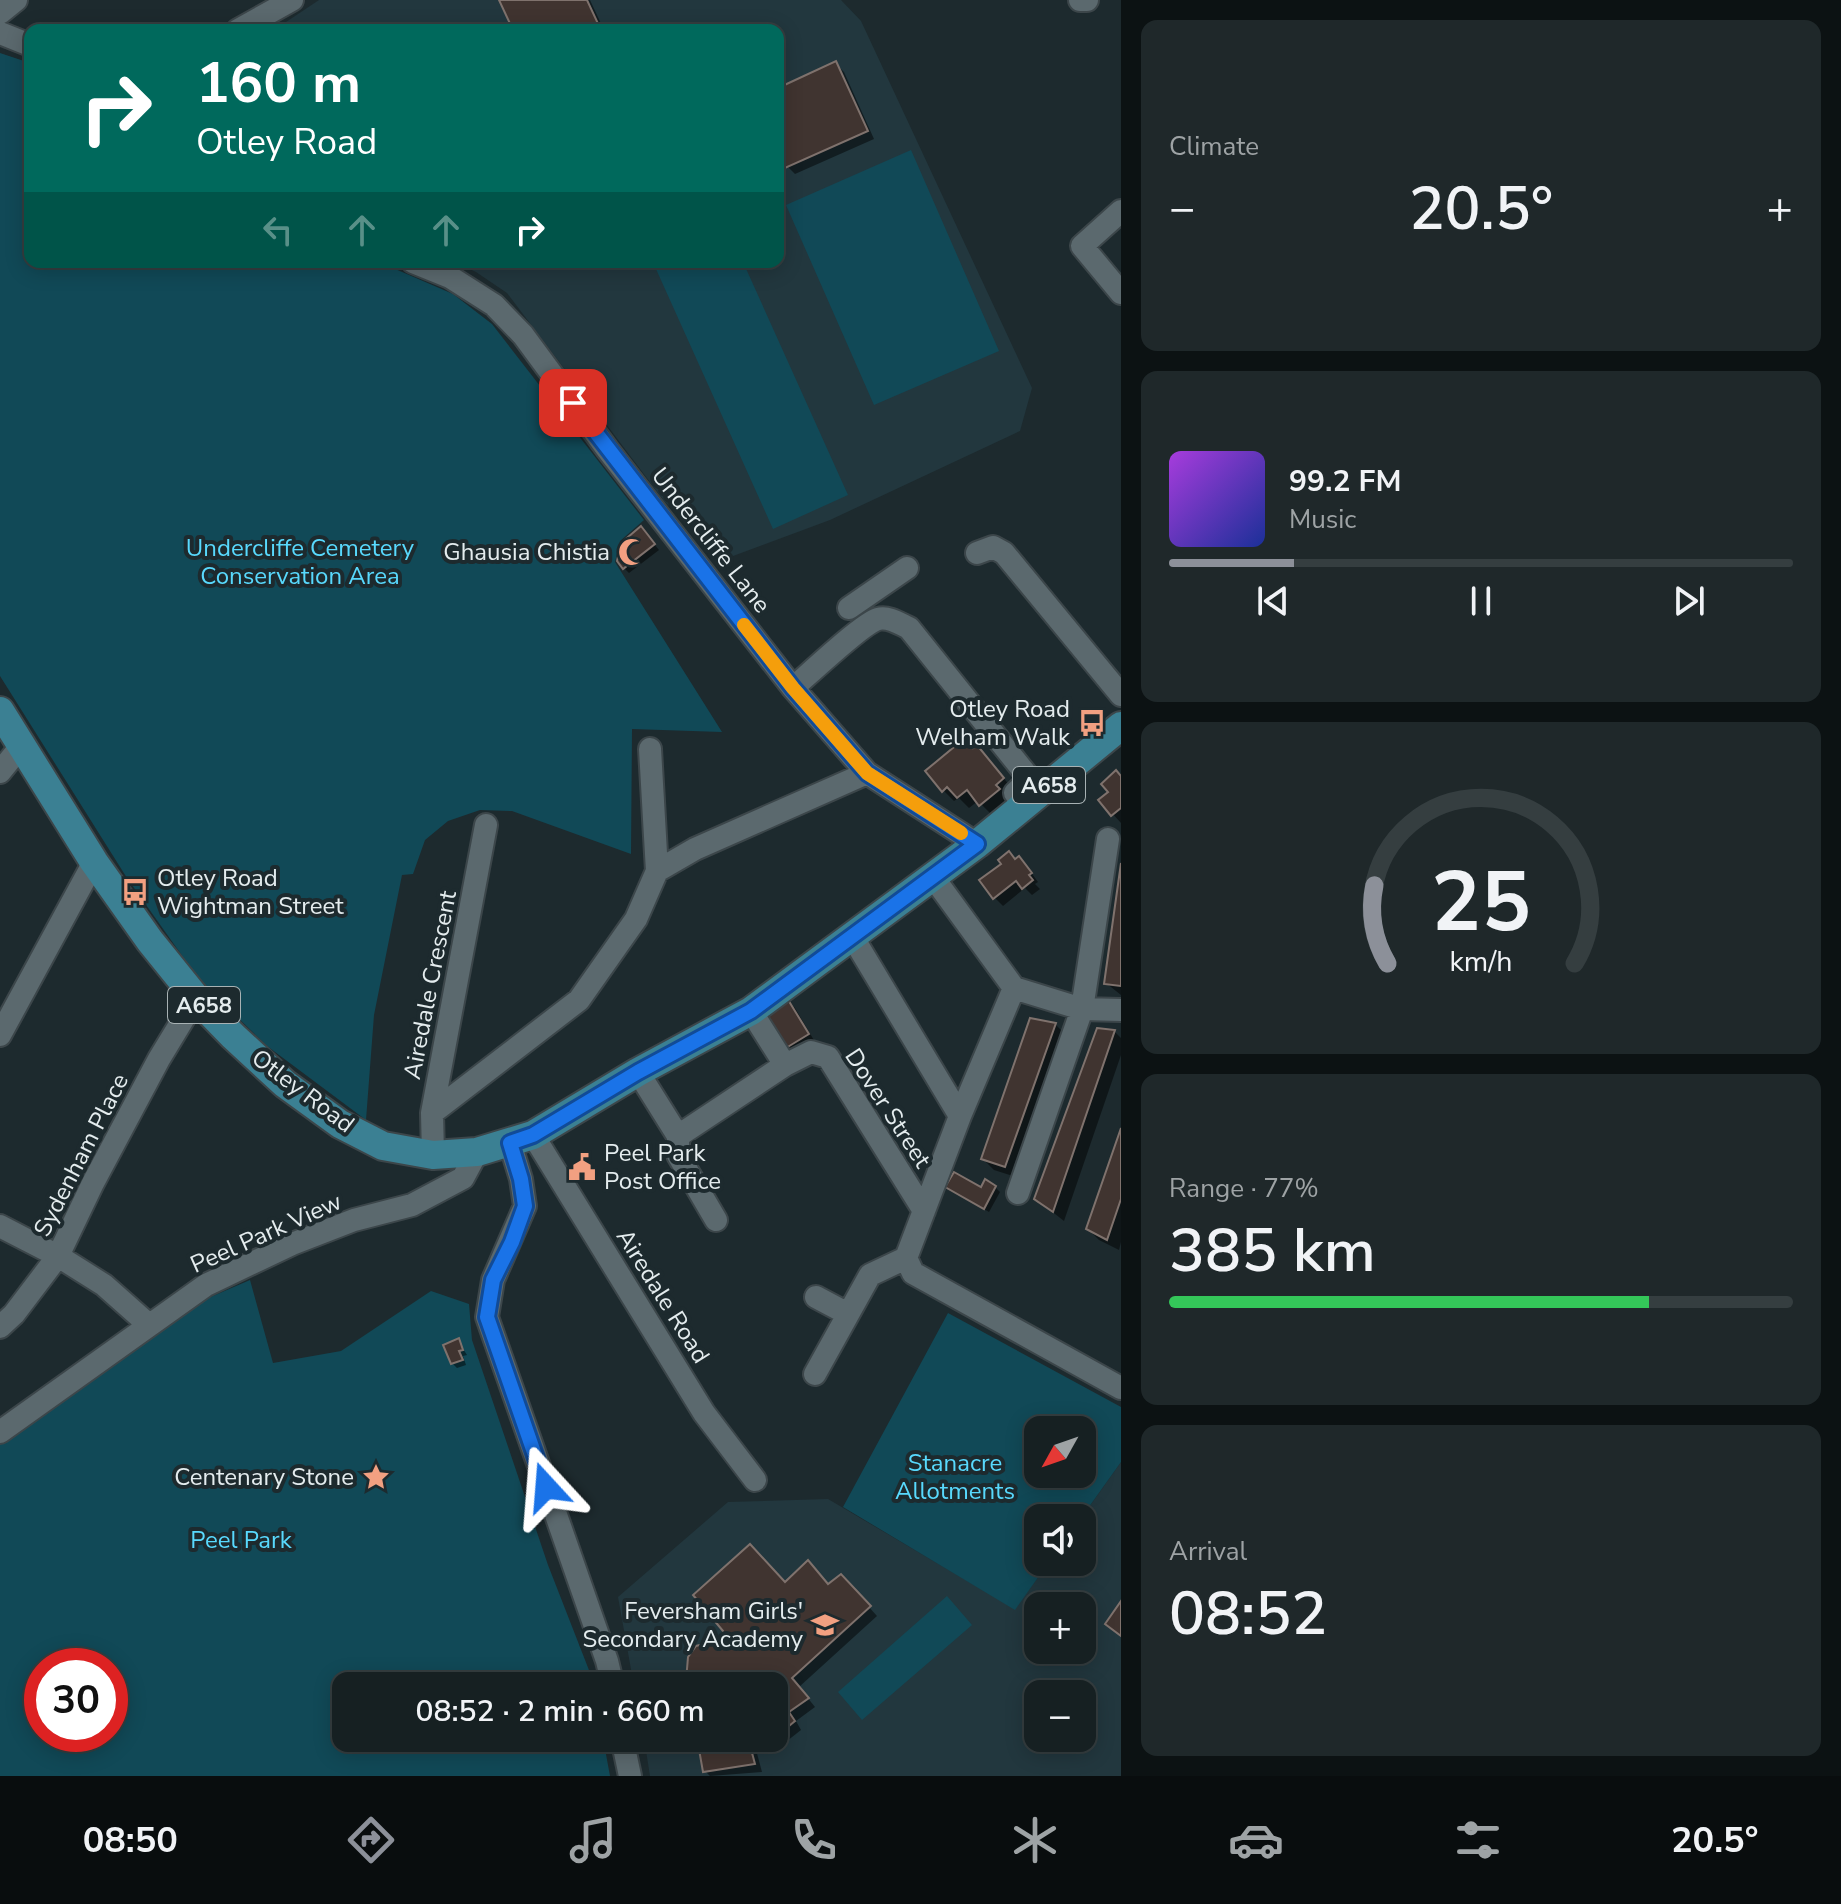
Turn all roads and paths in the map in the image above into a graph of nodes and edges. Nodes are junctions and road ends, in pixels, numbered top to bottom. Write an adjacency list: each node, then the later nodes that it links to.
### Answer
1 (16, 0): 5 (street)
2 (292, 0): 6 (street)
3 (1080, 0): 4 (street)
4 (1087, 0)
5 (0, 13)
6 (249, 24)
7 (0, 33): 8 (street)
8 (24, 43)
9 (1121, 211): 11 (street)
10 (428, 268): 15 (street, Undercliffe Lane)
11 (1121, 293)
12 (977, 553): 16 (street)
13 (907, 568): 14 (street)
14 (878, 619): 15 (street); 23 (street)
15 (793, 688): 22 (street, Undercliffe Lane)
16 (1121, 695)
17 (0, 711): 19 (main road, Otley Road / A658)
18 (1121, 726): 26 (main road, Otley Road / A658)
19 (22, 745): 21 (street); 27 (main road, Otley Road / A658)
20 (650, 749): 28 (street)
21 (0, 772)
22 (867, 773): 26 (street, Undercliffe Lane); 28 (street)
23 (1015, 793)
24 (486, 825): 39 (street, Airedale Crescent)
25 (1108, 839): 33 (street)
26 (977, 844): 29 (main road, Otley Road / A658)
27 (94, 862): 32 (main road, Otley Road / A658); 36 (street)
28 (657, 871): 39 (street)
29 (933, 877): 30 (main road, Otley Road / A658); 31 (street)
30 (852, 936): 35 (main road, Otley Road / A658); 40 (street)
31 (1014, 988): 33 (street); 40 (street)
32 (196, 998): 44 (main road, Otley Road / A658); 49 (street, Sydenham Place)
33 (1082, 1009): 34 (street); 45 (street)
34 (1121, 1010)
35 (751, 1011): 37 (street); 38 (main road, Otley Road / A658)
36 (0, 1035)
37 (785, 1065): 41 (street, Dover Street); 46 (street, Dover Street)
38 (638, 1072): 41 (street); 42 (main road, Otley Road / A658)
39 (432, 1113): 44 (street, Airedale Crescent)
40 (960, 1116): 46 (street)
41 (678, 1136): 47 (street)
42 (521, 1139): 43 (main road, Otley Road / A658); 58 (street, Airedale Road); 59 (street)
43 (477, 1152): 44 (main road, Otley Road / A658); 53 (street, Peel Park View)
44 (433, 1155)
45 (1018, 1193)
46 (924, 1211): 50 (street)
47 (716, 1220)
48 (0, 1226): 49 (street)
49 (58, 1256): 53 (street); 54 (street, Sydenham Place)
50 (906, 1258): 52 (street); 56 (street)
51 (816, 1297): 52 (street)
52 (848, 1314): 55 (street)
53 (149, 1325): 57 (street, Peel Park View)
54 (0, 1327)
55 (815, 1374)
56 (1121, 1388)
57 (0, 1432)
58 (755, 1480)
59 (610, 1672)
60 (625, 1752): 61 (street)
61 (630, 1776)

